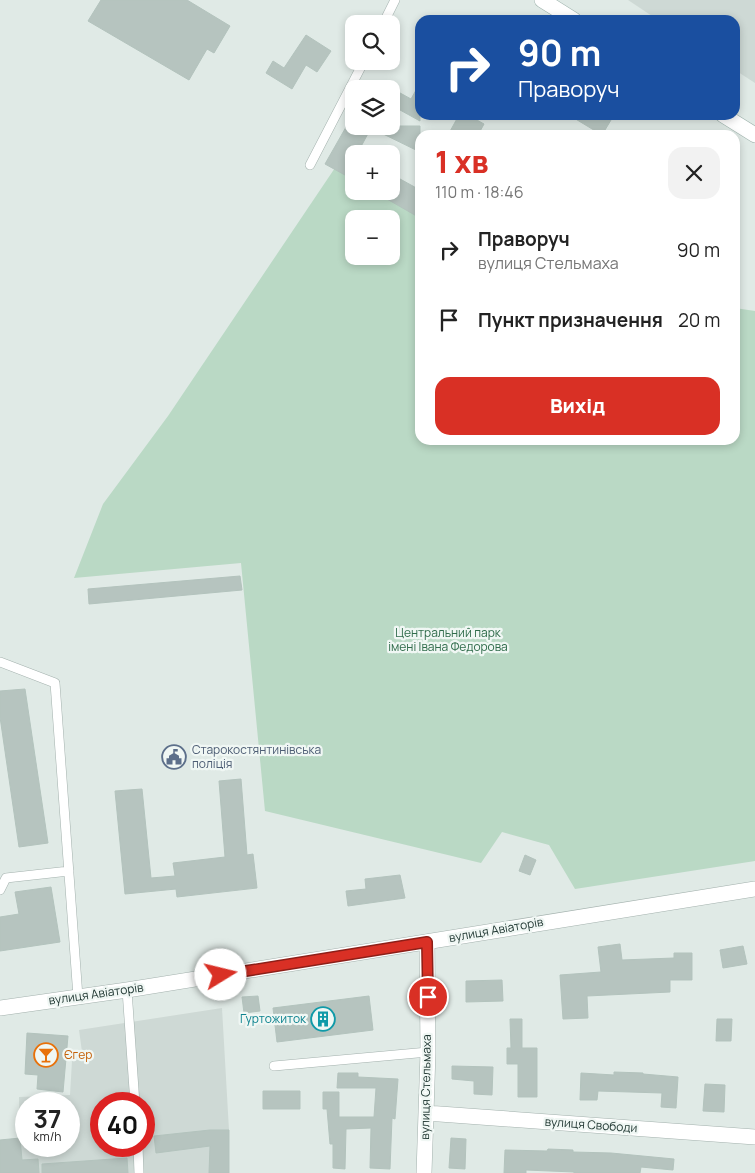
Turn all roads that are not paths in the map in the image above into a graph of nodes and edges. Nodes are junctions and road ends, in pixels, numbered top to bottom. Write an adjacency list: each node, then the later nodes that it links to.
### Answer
1 (395, 0): 3 (lane)
2 (542, 0): 4 (street)
3 (388, 15)
4 (566, 15)
5 (359, 70): 8 (lane)
6 (731, 120): 7 (street)
7 (755, 136)
8 (310, 165)
9 (0, 662): 10 (lane)
10 (69, 871): 12 (lane); 15 (lane)
11 (755, 888): 13 (street, вулиця Авіаторів)
12 (0, 890)
13 (427, 942): 14 (street, вулиця Авіаторів); 17 (street, вулиця Стельмаха)
14 (128, 990): 15 (street, вулиця Авіаторів); 19 (lane)
15 (78, 997): 16 (street, вулиця Авіаторів)
16 (0, 1008)
17 (428, 1052): 18 (lane); 20 (street, вулиця Стельмаха)
18 (274, 1066)
19 (134, 1092)
20 (426, 1113): 21 (street, вулиця Свободи); 24 (street, вулиця Стельмаха)
21 (755, 1137)
22 (138, 1157): 23 (lane)
23 (139, 1173)
24 (424, 1173)

